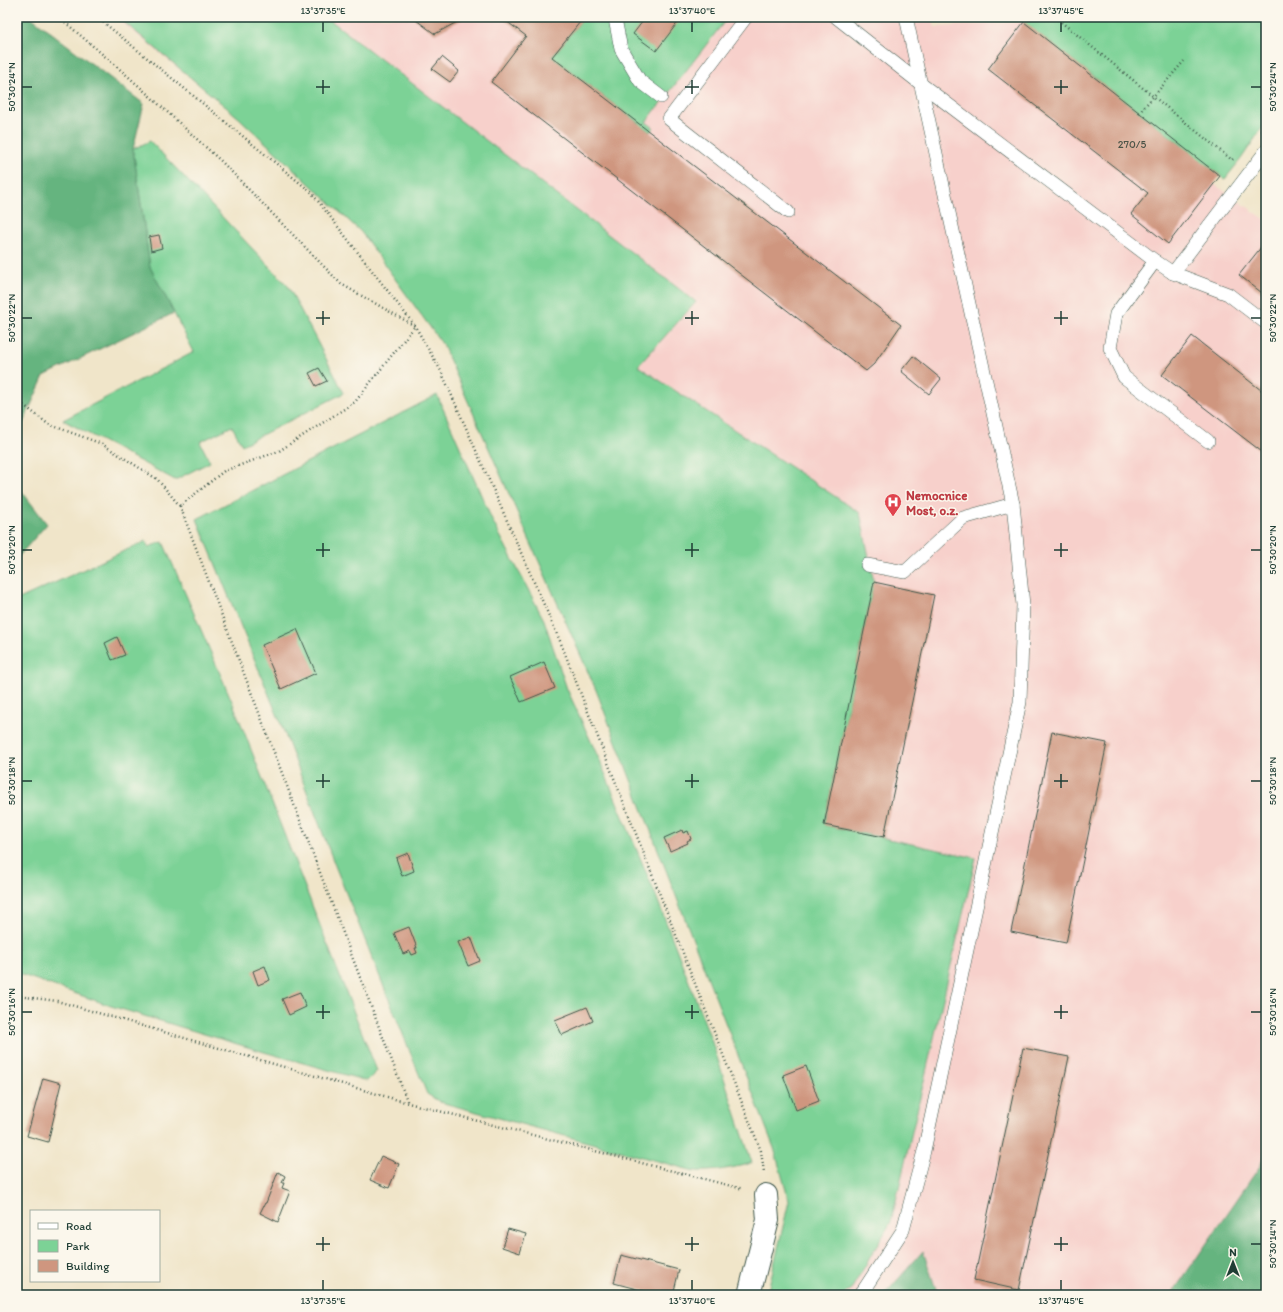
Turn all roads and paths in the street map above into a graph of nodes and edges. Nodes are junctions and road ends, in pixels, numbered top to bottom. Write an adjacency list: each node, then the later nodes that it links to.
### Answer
1 (58, 17): 21 (path)
2 (97, 17): 21 (path)
3 (616, 17): 11 (lane)
4 (746, 17): 17 (lane)
5 (836, 17): 9 (lane)
6 (906, 17): 9 (lane)
7 (1055, 17): 10 (path)
8 (1184, 61): 10 (path)
9 (921, 84): 18 (lane); 24 (lane)
10 (1153, 96): 12 (path); 16 (path)
11 (661, 97)
12 (1139, 113)
13 (1266, 126): 14 (path)
14 (1259, 133)
15 (1266, 151): 19 (lane)
16 (1238, 155)
17 (788, 212)
18 (1155, 261): 19 (lane); 23 (lane)
19 (1173, 273): 20 (lane)
20 (1266, 323)
21 (414, 326): 25 (path); 29 (path)
22 (17, 400): 25 (path)
23 (1208, 441)
24 (1013, 504): 26 (lane); 31 (lane)
25 (180, 506): 28 (path)
26 (867, 565)
27 (17, 996): 28 (path)
28 (408, 1103): 29 (path)
29 (766, 1195): 30 (street)
30 (749, 1295)
31 (859, 1295)

